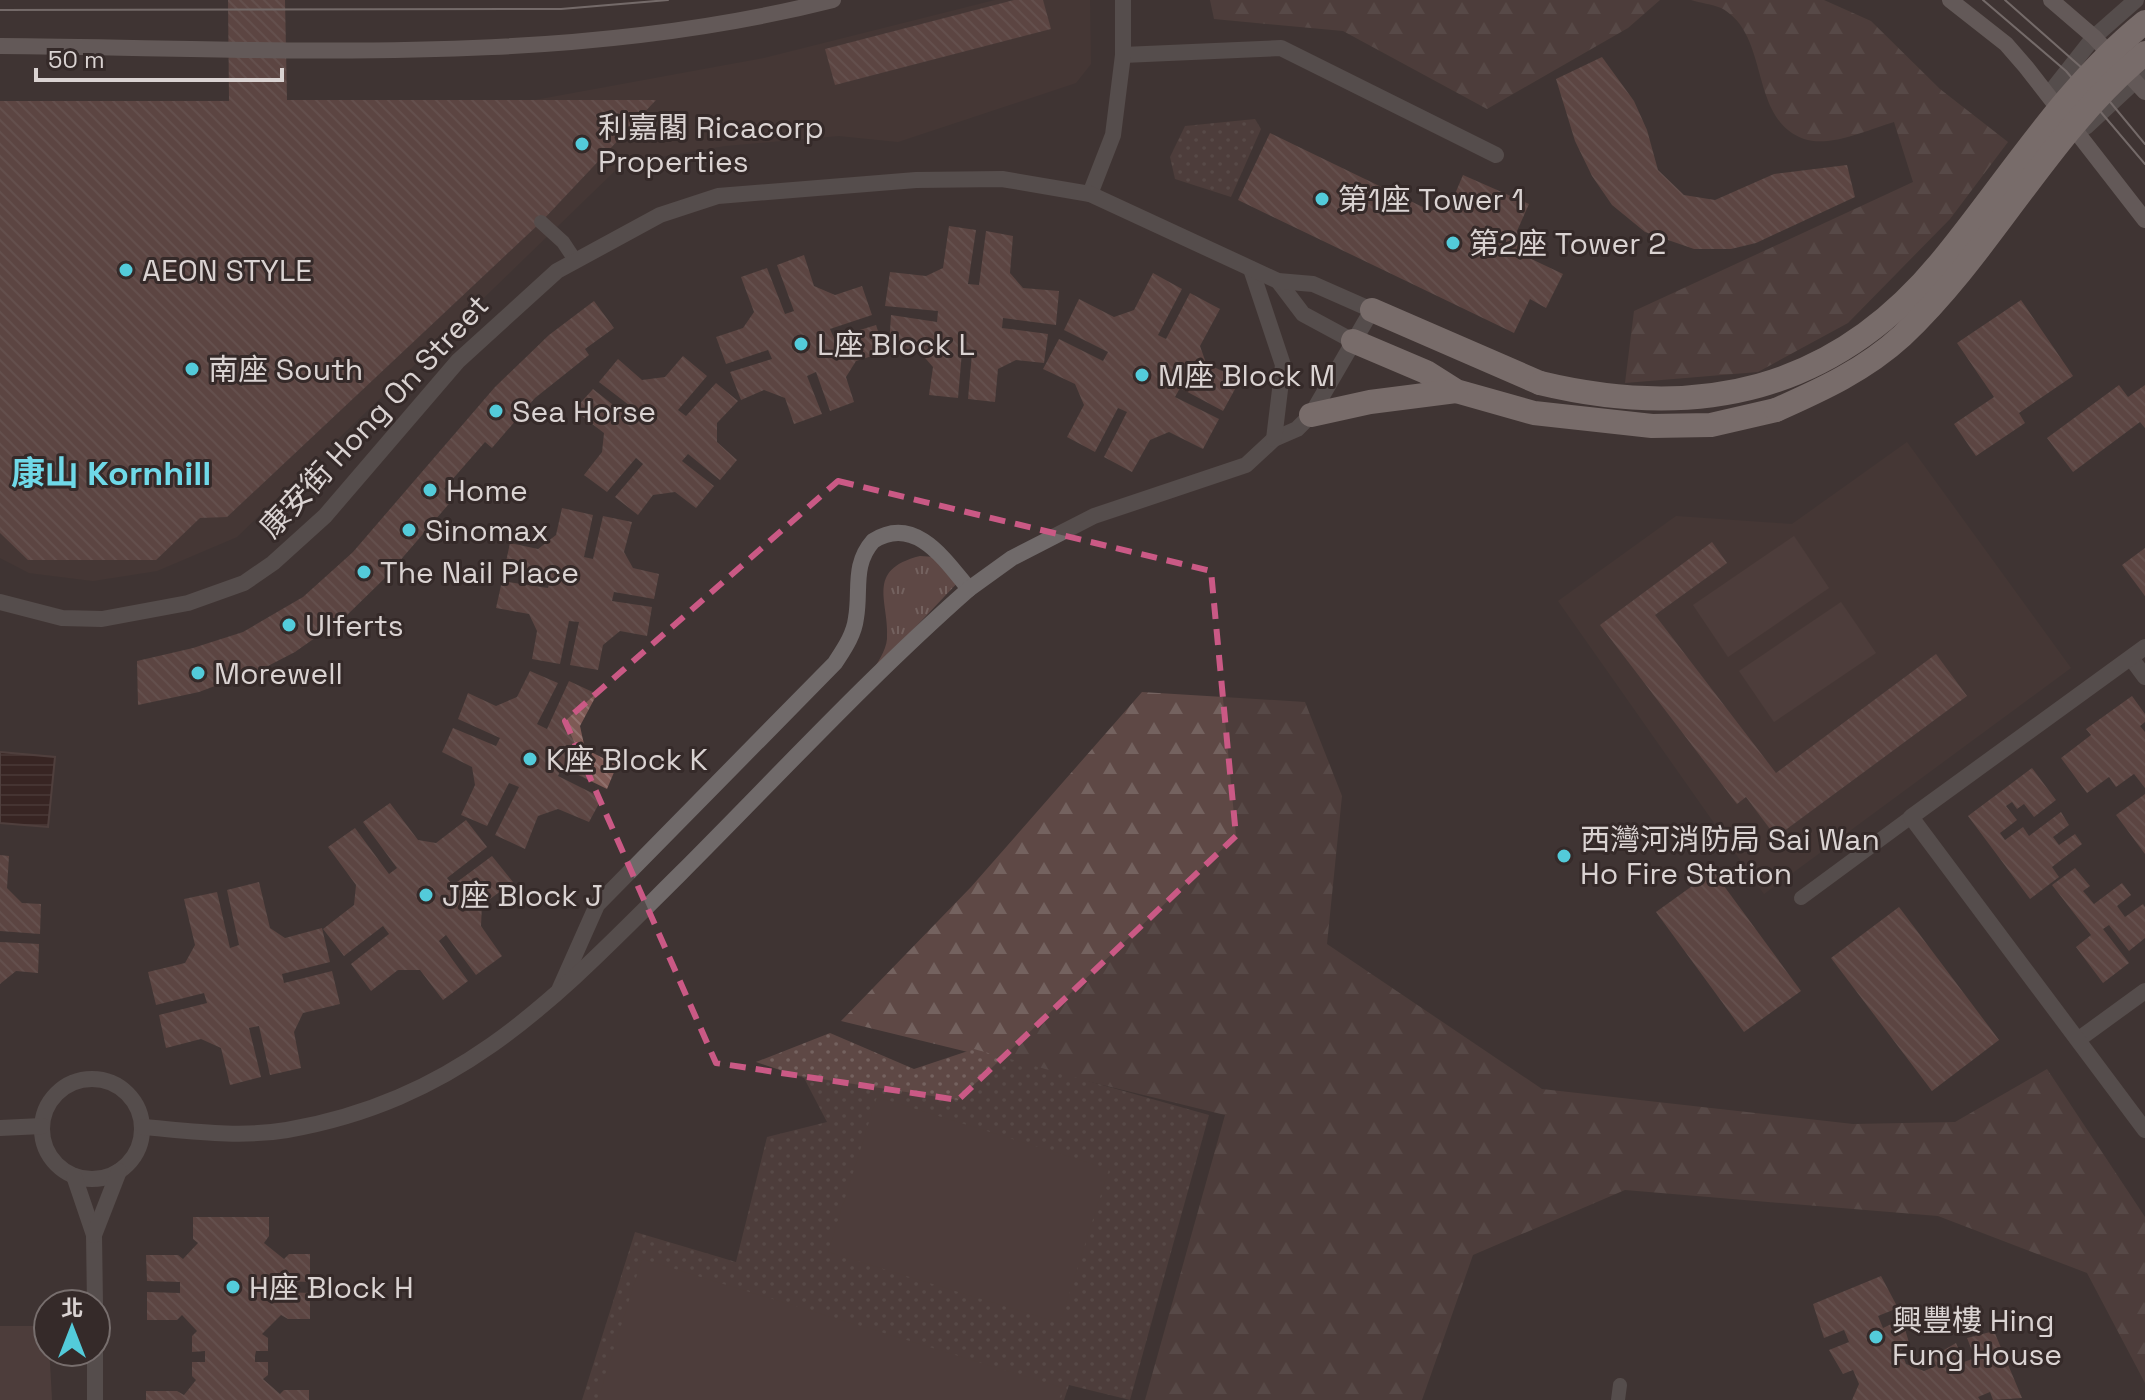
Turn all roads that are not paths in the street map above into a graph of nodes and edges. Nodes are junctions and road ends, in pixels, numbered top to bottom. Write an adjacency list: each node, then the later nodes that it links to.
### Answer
1 (833, 0): 8 (main road)
2 (1950, 0): 12 (main road)
3 (2051, 0): 7 (main road)
4 (2136, 0): 7 (street)
5 (1123, 8): 10 (street)
6 (2145, 22): 21 (highway, bridge)
7 (2094, 37): 11 (main road); 12 (street)
8 (0, 46)
9 (2145, 53): 23 (highway, bridge)
10 (1123, 55): 14 (street); 15 (street)
11 (2142, 81): 13 (street)
12 (2049, 94): 13 (main road)
13 (2080, 134): 16 (main road)
14 (1496, 155)
15 (1090, 194): 18 (street, 康安街 Hong On Street); 19 (street, 康安街 Hong On Street)
16 (2145, 220)
17 (541, 222): 18 (lane)
18 (575, 260): 27 (street, 康安街 Hong On Street)
19 (1251, 269): 20 (street, 康安街 Hong On Street); 25 (street)
20 (1278, 281): 21 (street, 康安街 Hong On Street); 22 (street, 康安街 Hong On Street)
21 (1372, 310): 22 (street)
22 (1353, 341): 23 (highway); 24 (street)
23 (1456, 391): 24 (highway)
24 (1311, 415): 25 (street)
25 (1274, 439): 26 (street)
26 (969, 589): 34 (street); 34 (street)
27 (0, 602)
28 (2145, 647): 29 (street)
29 (2131, 658): 30 (street); 31 (street)
30 (2145, 677)
31 (1911, 817): 32 (lane); 35 (street)
32 (1801, 898)
33 (2145, 991): 35 (street)
34 (556, 997): 37 (street)
35 (2079, 1039): 39 (street)
36 (42, 1126): 37 (street); 38 (street); 41 (street)
37 (143, 1127): 40 (street)
38 (0, 1128)
39 (2145, 1130)
40 (119, 1171): 41 (street); 42 (street)
41 (74, 1176): 42 (street)
42 (94, 1235): 43 (street)
43 (95, 1288)
44 (95, 1368): 45 (street)
45 (95, 1400)

